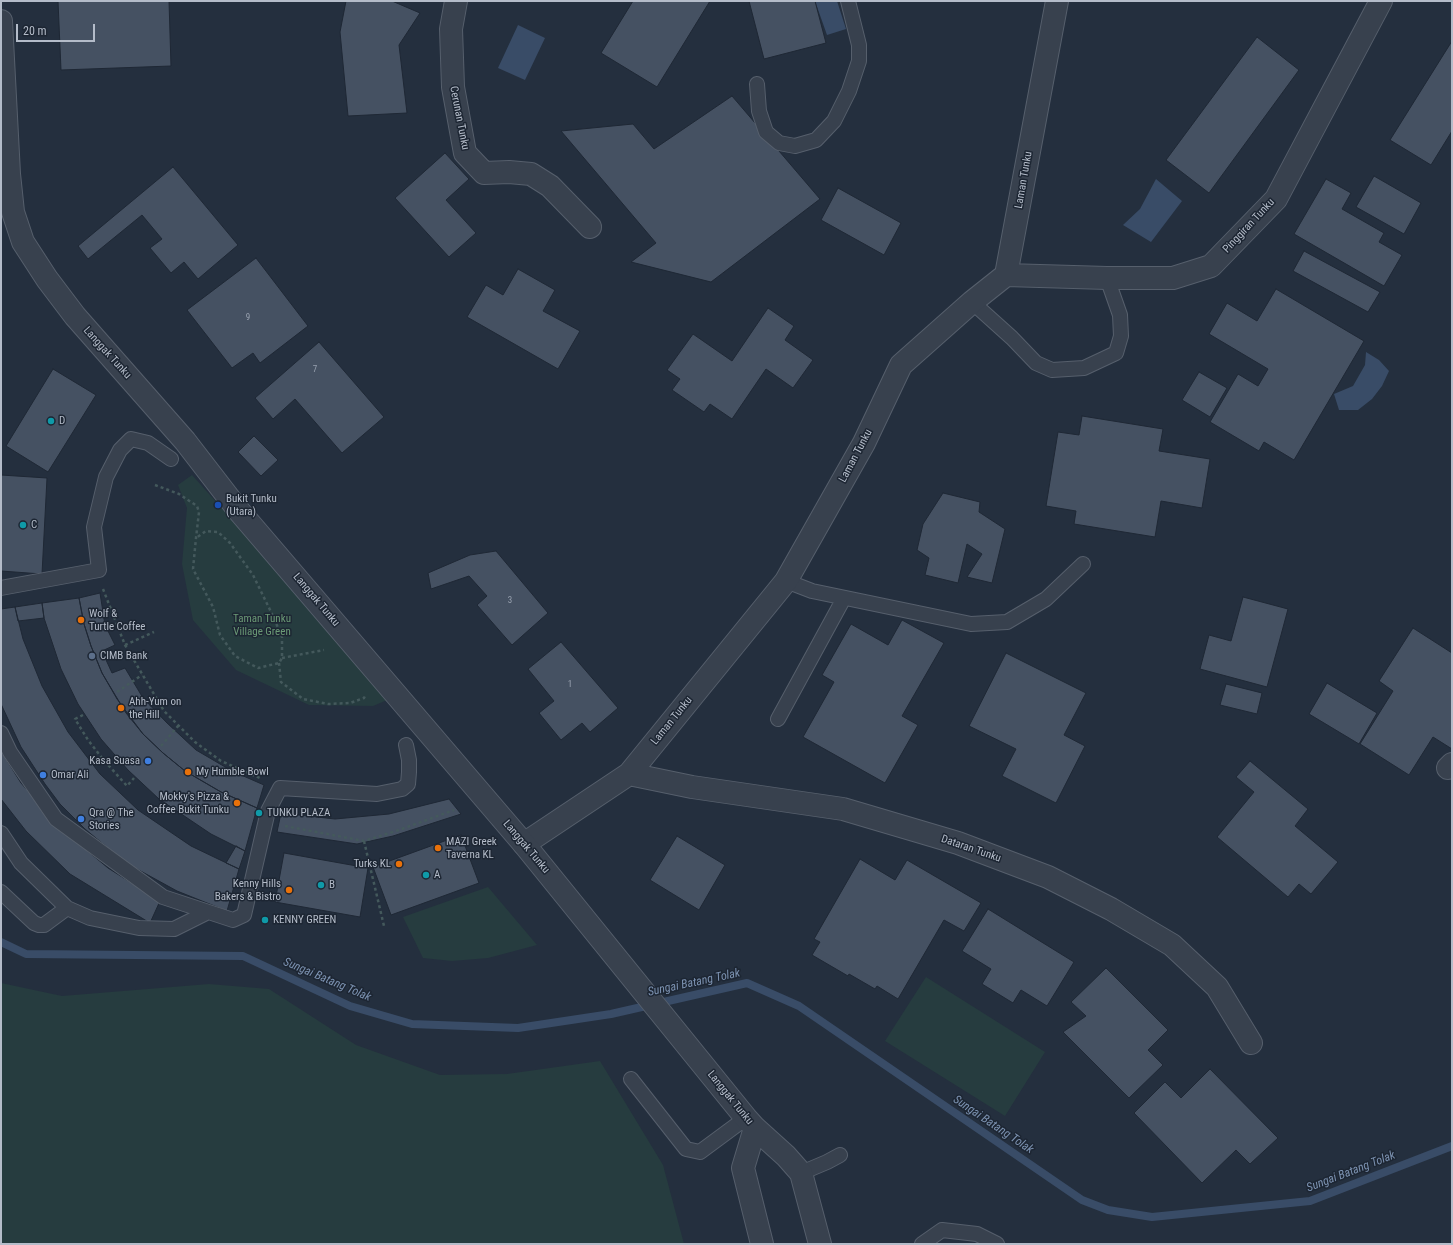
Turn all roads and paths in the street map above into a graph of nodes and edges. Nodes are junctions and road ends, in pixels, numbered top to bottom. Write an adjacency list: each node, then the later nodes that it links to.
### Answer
1 (456, 1): 7 (street, Cerunan Tunku)
2 (848, 1): 6 (lane)
3 (1057, 1): 8 (street, Laman Tunku)
4 (1381, 1): 9 (street, Pinggiran Tunku)
5 (1, 21): 11 (street, Langgak Tunku)
6 (757, 84)
7 (590, 227)
8 (1006, 275): 9 (street, Pinggiran Tunku); 10 (street, Laman Tunku)
9 (1107, 278): 10 (lane)
10 (972, 302): 16 (street, Laman Tunku)
11 (185, 441): 15 (lane); 30 (street, Langgak Tunku)
12 (155, 485): 13 (path)
13 (196, 538): 22 (path); 23 (path)
14 (1083, 564): 18 (lane)
15 (98, 570): 17 (lane); 20 (path)
16 (786, 581): 18 (lane); 33 (street, Laman Tunku)
17 (1, 588)
18 (844, 598): 28 (lane)
19 (154, 632): 20 (path)
20 (125, 646): 24 (path)
21 (327, 650): 22 (path)
22 (282, 658): 23 (path)
23 (279, 663): 25 (path)
24 (142, 675): 26 (path); 29 (path)
25 (366, 691)
26 (117, 692)
27 (83, 715): 34 (path)
28 (778, 718)
29 (178, 726): 32 (path); 35 (path)
30 (428, 732): 35 (lane); 40 (street, Langgak Tunku)
31 (1, 733): 43 (lane)
32 (161, 746)
33 (629, 774): 40 (street, Laman Tunku); 45 (street, Dataran Tunku)
34 (134, 778)
35 (280, 788): 37 (lane)
36 (454, 810): 39 (path)
37 (266, 822): 39 (path); 43 (lane)
38 (1, 833): 42 (lane)
39 (364, 841): 44 (path)
40 (524, 844): 47 (street, Langgak Tunku)
41 (1, 892): 42 (lane)
42 (67, 908): 43 (lane)
43 (208, 912)
44 (384, 926)
45 (1251, 1042)
46 (631, 1079): 47 (lane)
47 (751, 1123): 49 (street, Langgak Tunku); 50 (street, Langgak Tunku)
48 (840, 1155): 49 (lane)
49 (800, 1173): 51 (street, Langgak Tunku)
50 (762, 1244)
51 (820, 1244)
52 (922, 1244): 53 (lane)
53 (997, 1244)

